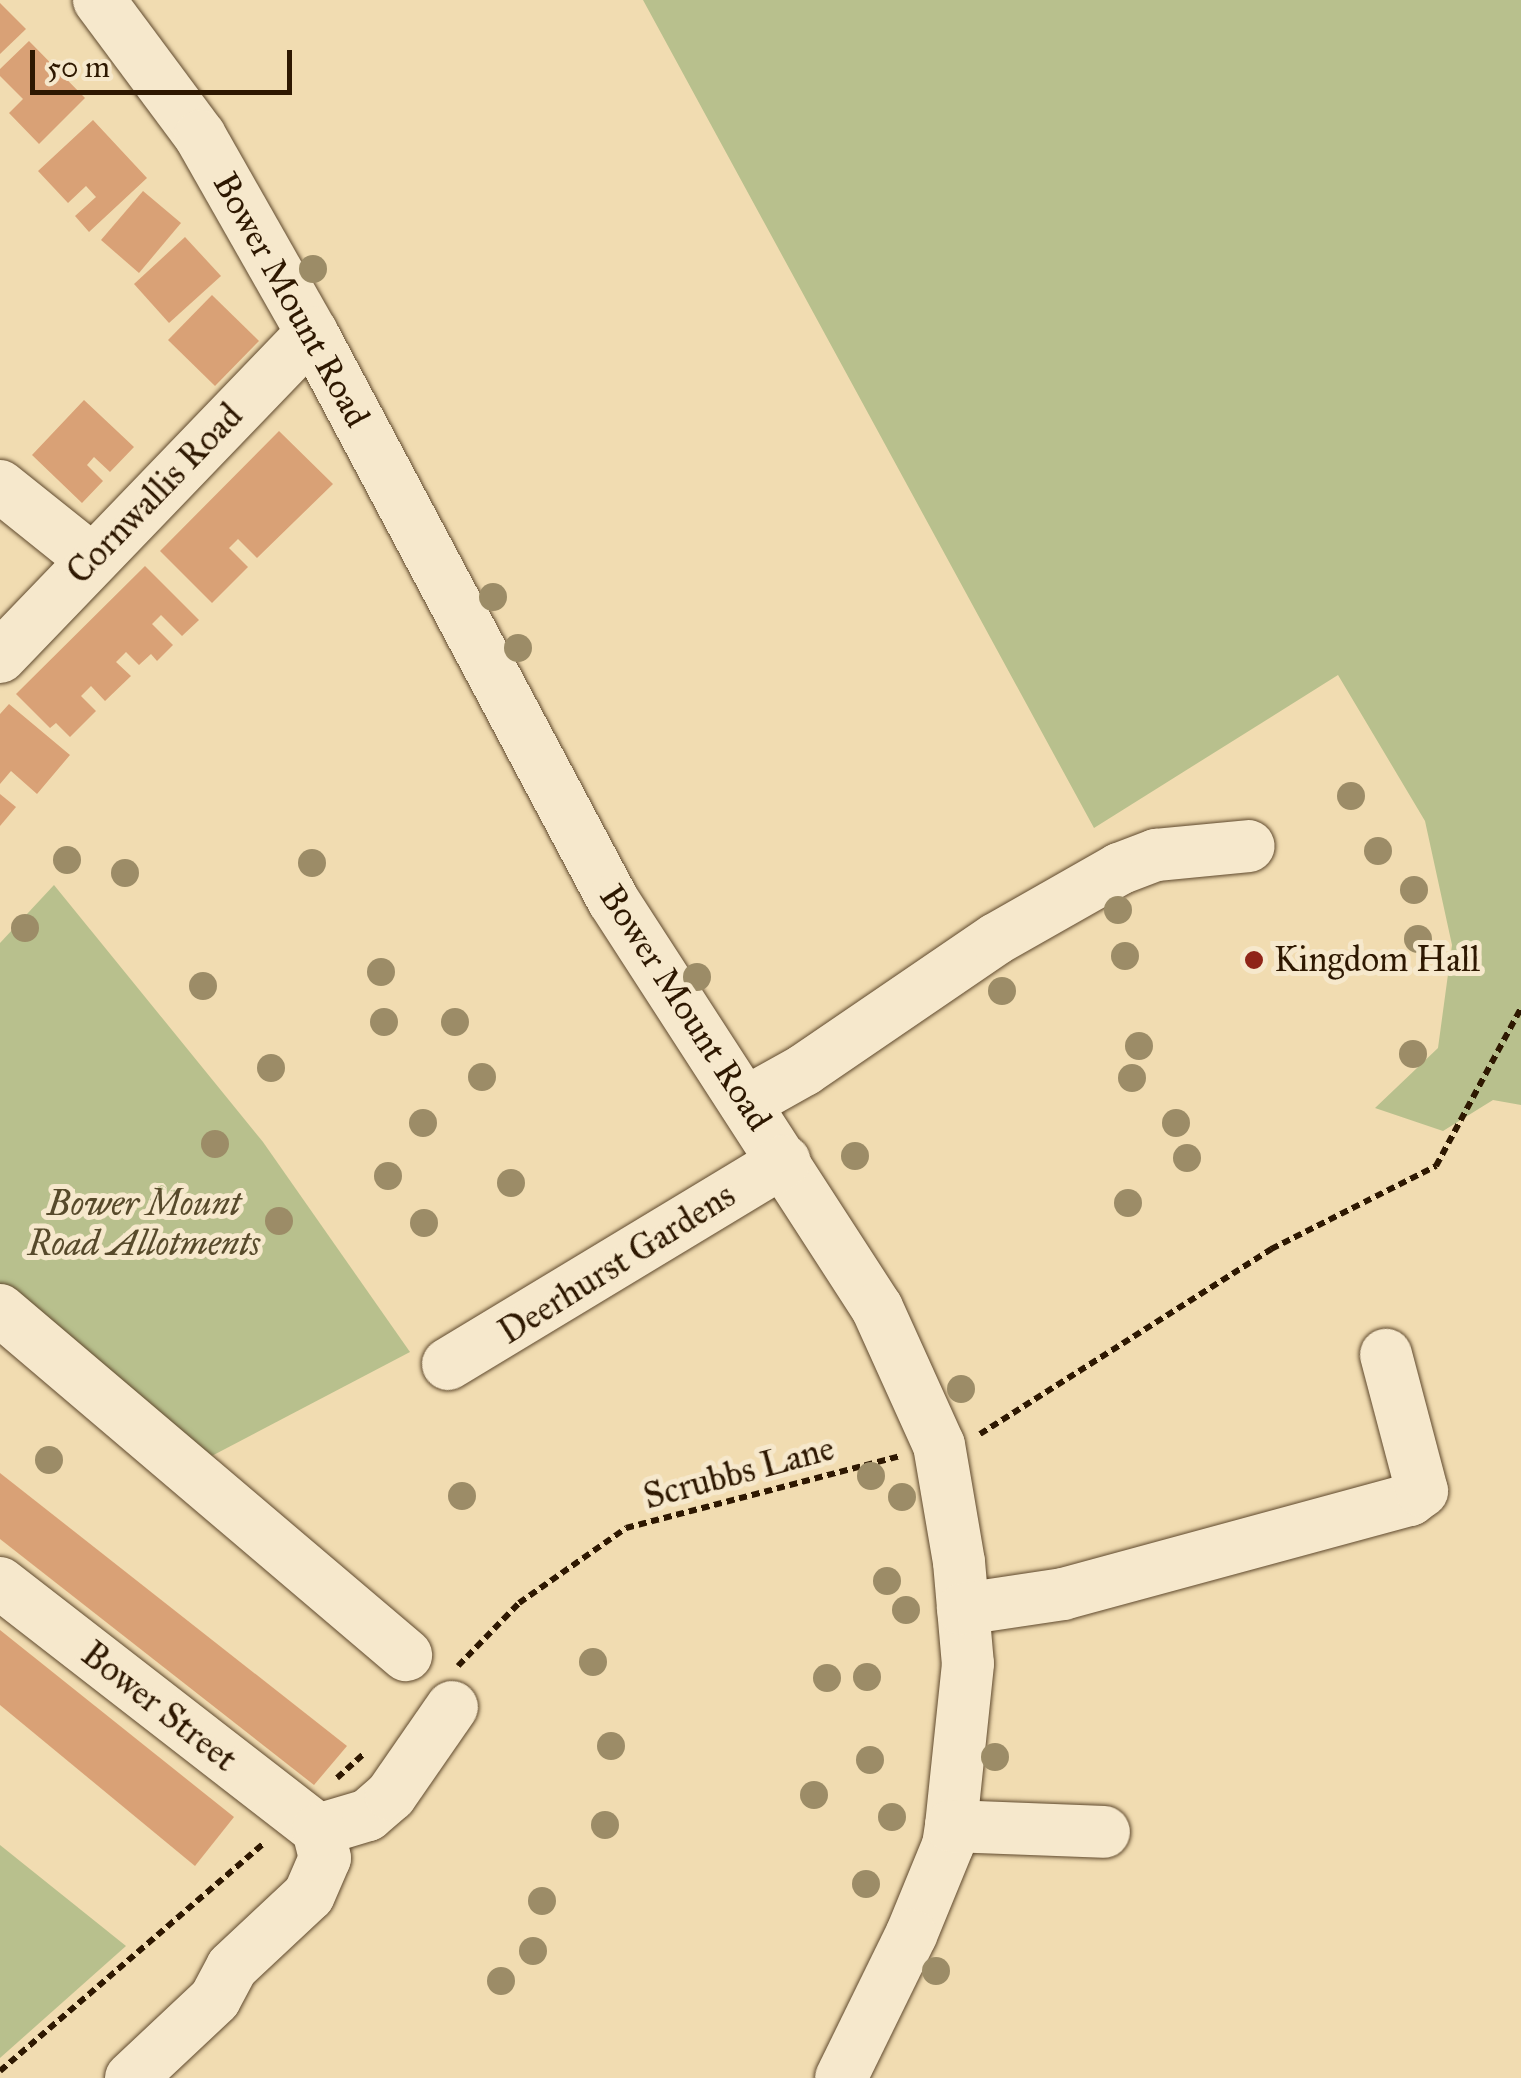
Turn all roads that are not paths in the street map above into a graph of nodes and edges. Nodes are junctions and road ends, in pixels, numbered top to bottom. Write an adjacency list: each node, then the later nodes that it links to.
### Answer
1 (99, 0): 2 (street, Bower Mount Road)
2 (312, 333): 4 (street, Cornwallis Road); 7 (street, Bower Mount Road)
3 (0, 486): 4 (street)
4 (91, 559): 5 (street, Cornwallis Road)
5 (0, 657)
6 (1249, 846): 7 (street)
7 (744, 1103): 8 (street, Bower Mount Road)
8 (784, 1161): 11 (street, Deerhurst Gardens); 13 (street, Bower Mount Road)
9 (0, 1310): 14 (street)
10 (1386, 1355): 13 (street)
11 (480, 1364)
12 (0, 1583): 14 (street, Bower Street)
13 (963, 1609): 15 (street, Bower Mount Road)
14 (307, 1822): 17 (street)
15 (950, 1826): 16 (street); 18 (street, Bower Mount Road)
16 (1104, 1832)
17 (131, 2078)
18 (841, 2078)

